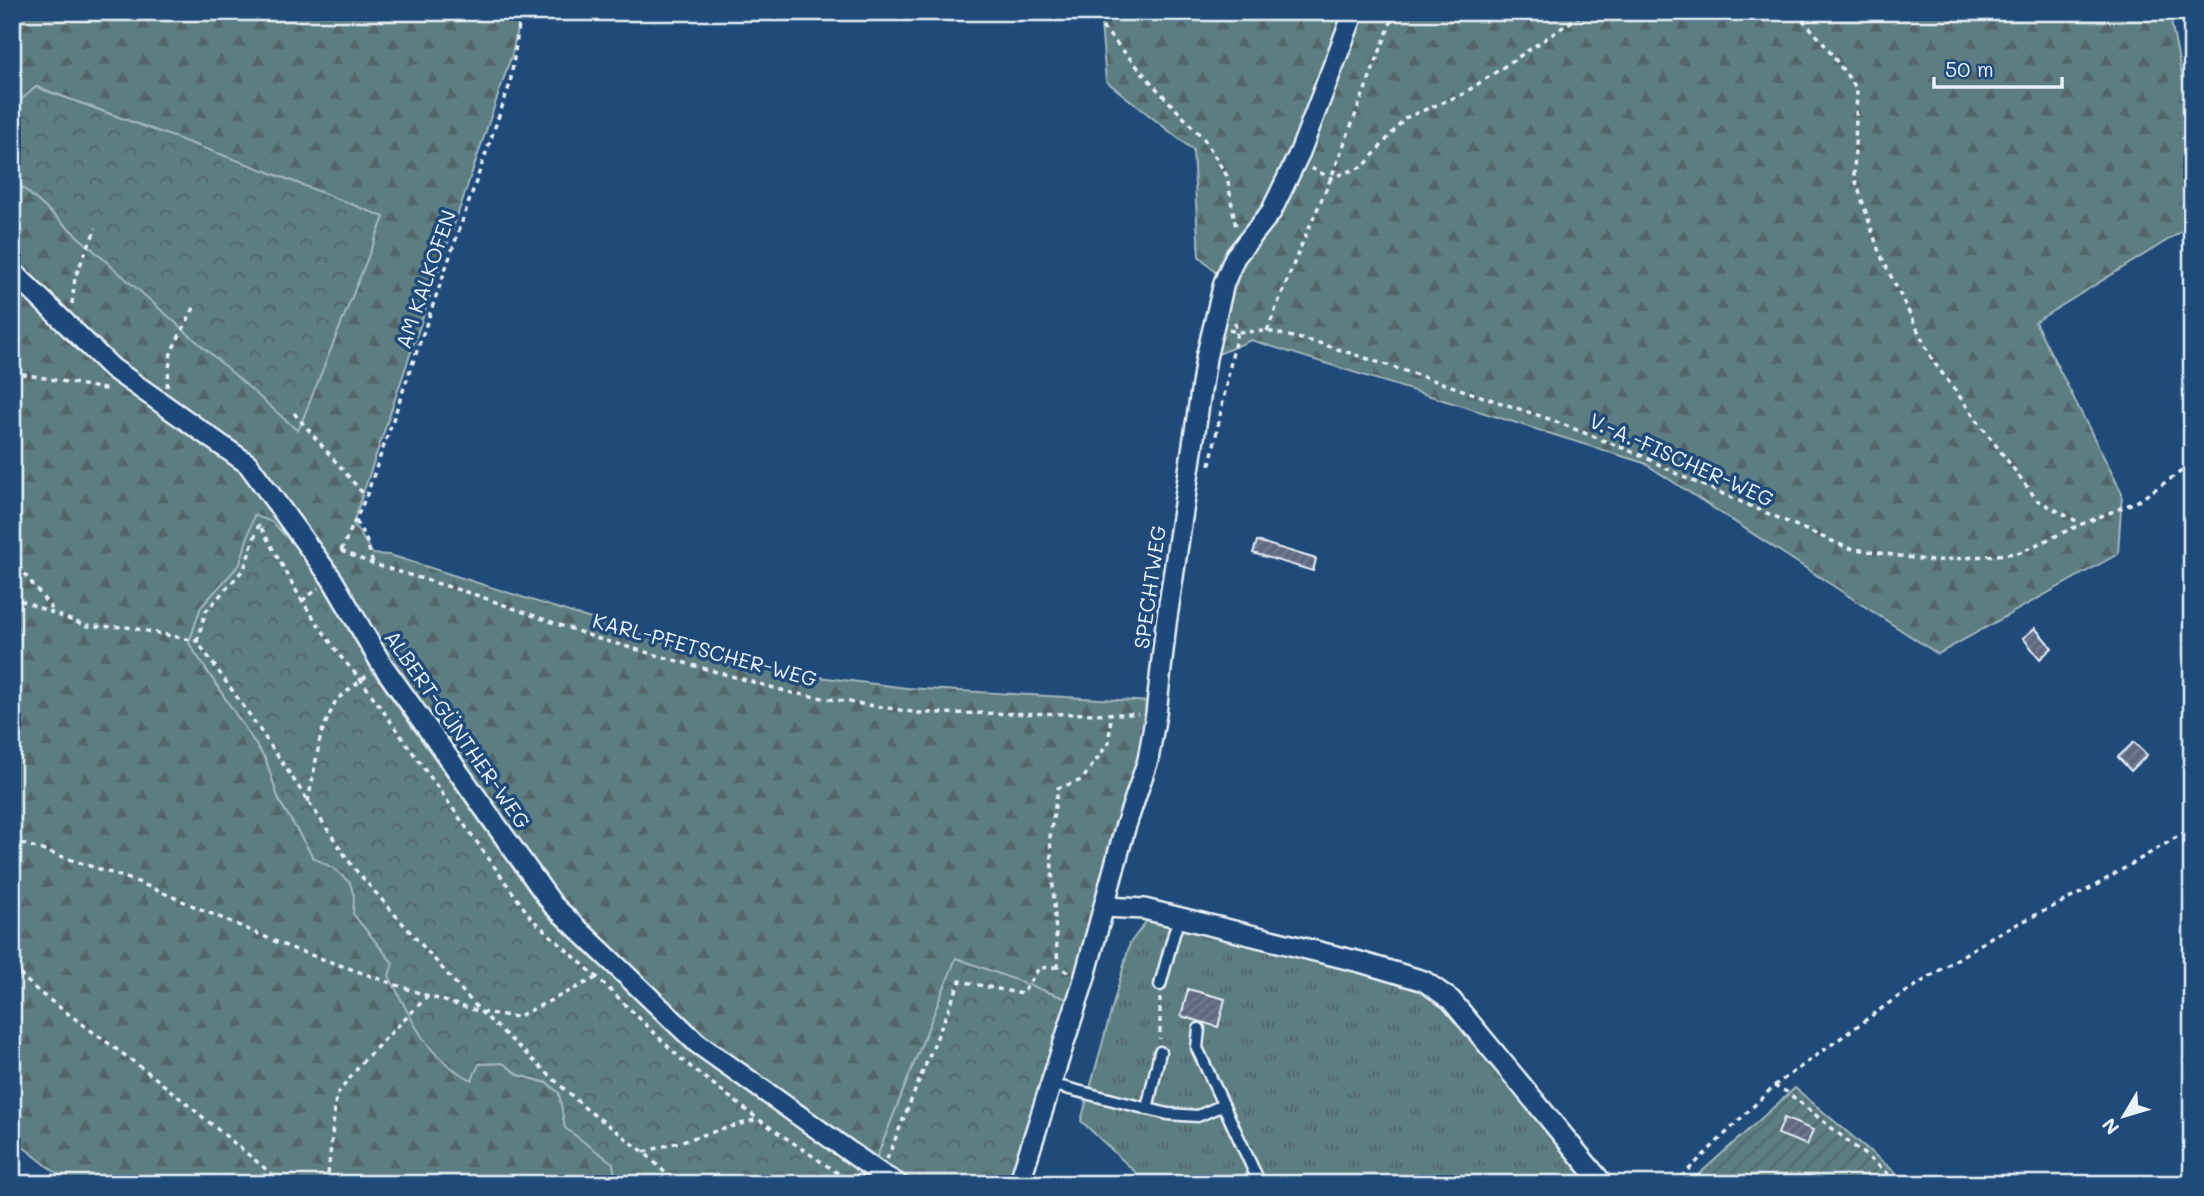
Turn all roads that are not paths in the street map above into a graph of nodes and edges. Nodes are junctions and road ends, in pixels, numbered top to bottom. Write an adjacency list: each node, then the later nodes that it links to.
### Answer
1 (1354, 12): 3 (street, SPECHTWEG)
2 (12, 271): 11 (street, ALBERT-GÜNTHER-WEG)
3 (1105, 907): 4 (street); 8 (street, SPECHTWEG)
4 (1181, 917): 5 (lane); 14 (street)
5 (1160, 985)
6 (1199, 1029): 9 (lane)
7 (1160, 1052): 10 (lane)
8 (1051, 1084): 10 (lane); 12 (street, SPECHTWEG)
9 (1223, 1105): 10 (lane); 13 (lane)
10 (1147, 1109)
11 (889, 1179)
12 (1019, 1184)
13 (1260, 1184)
14 (1603, 1184)

